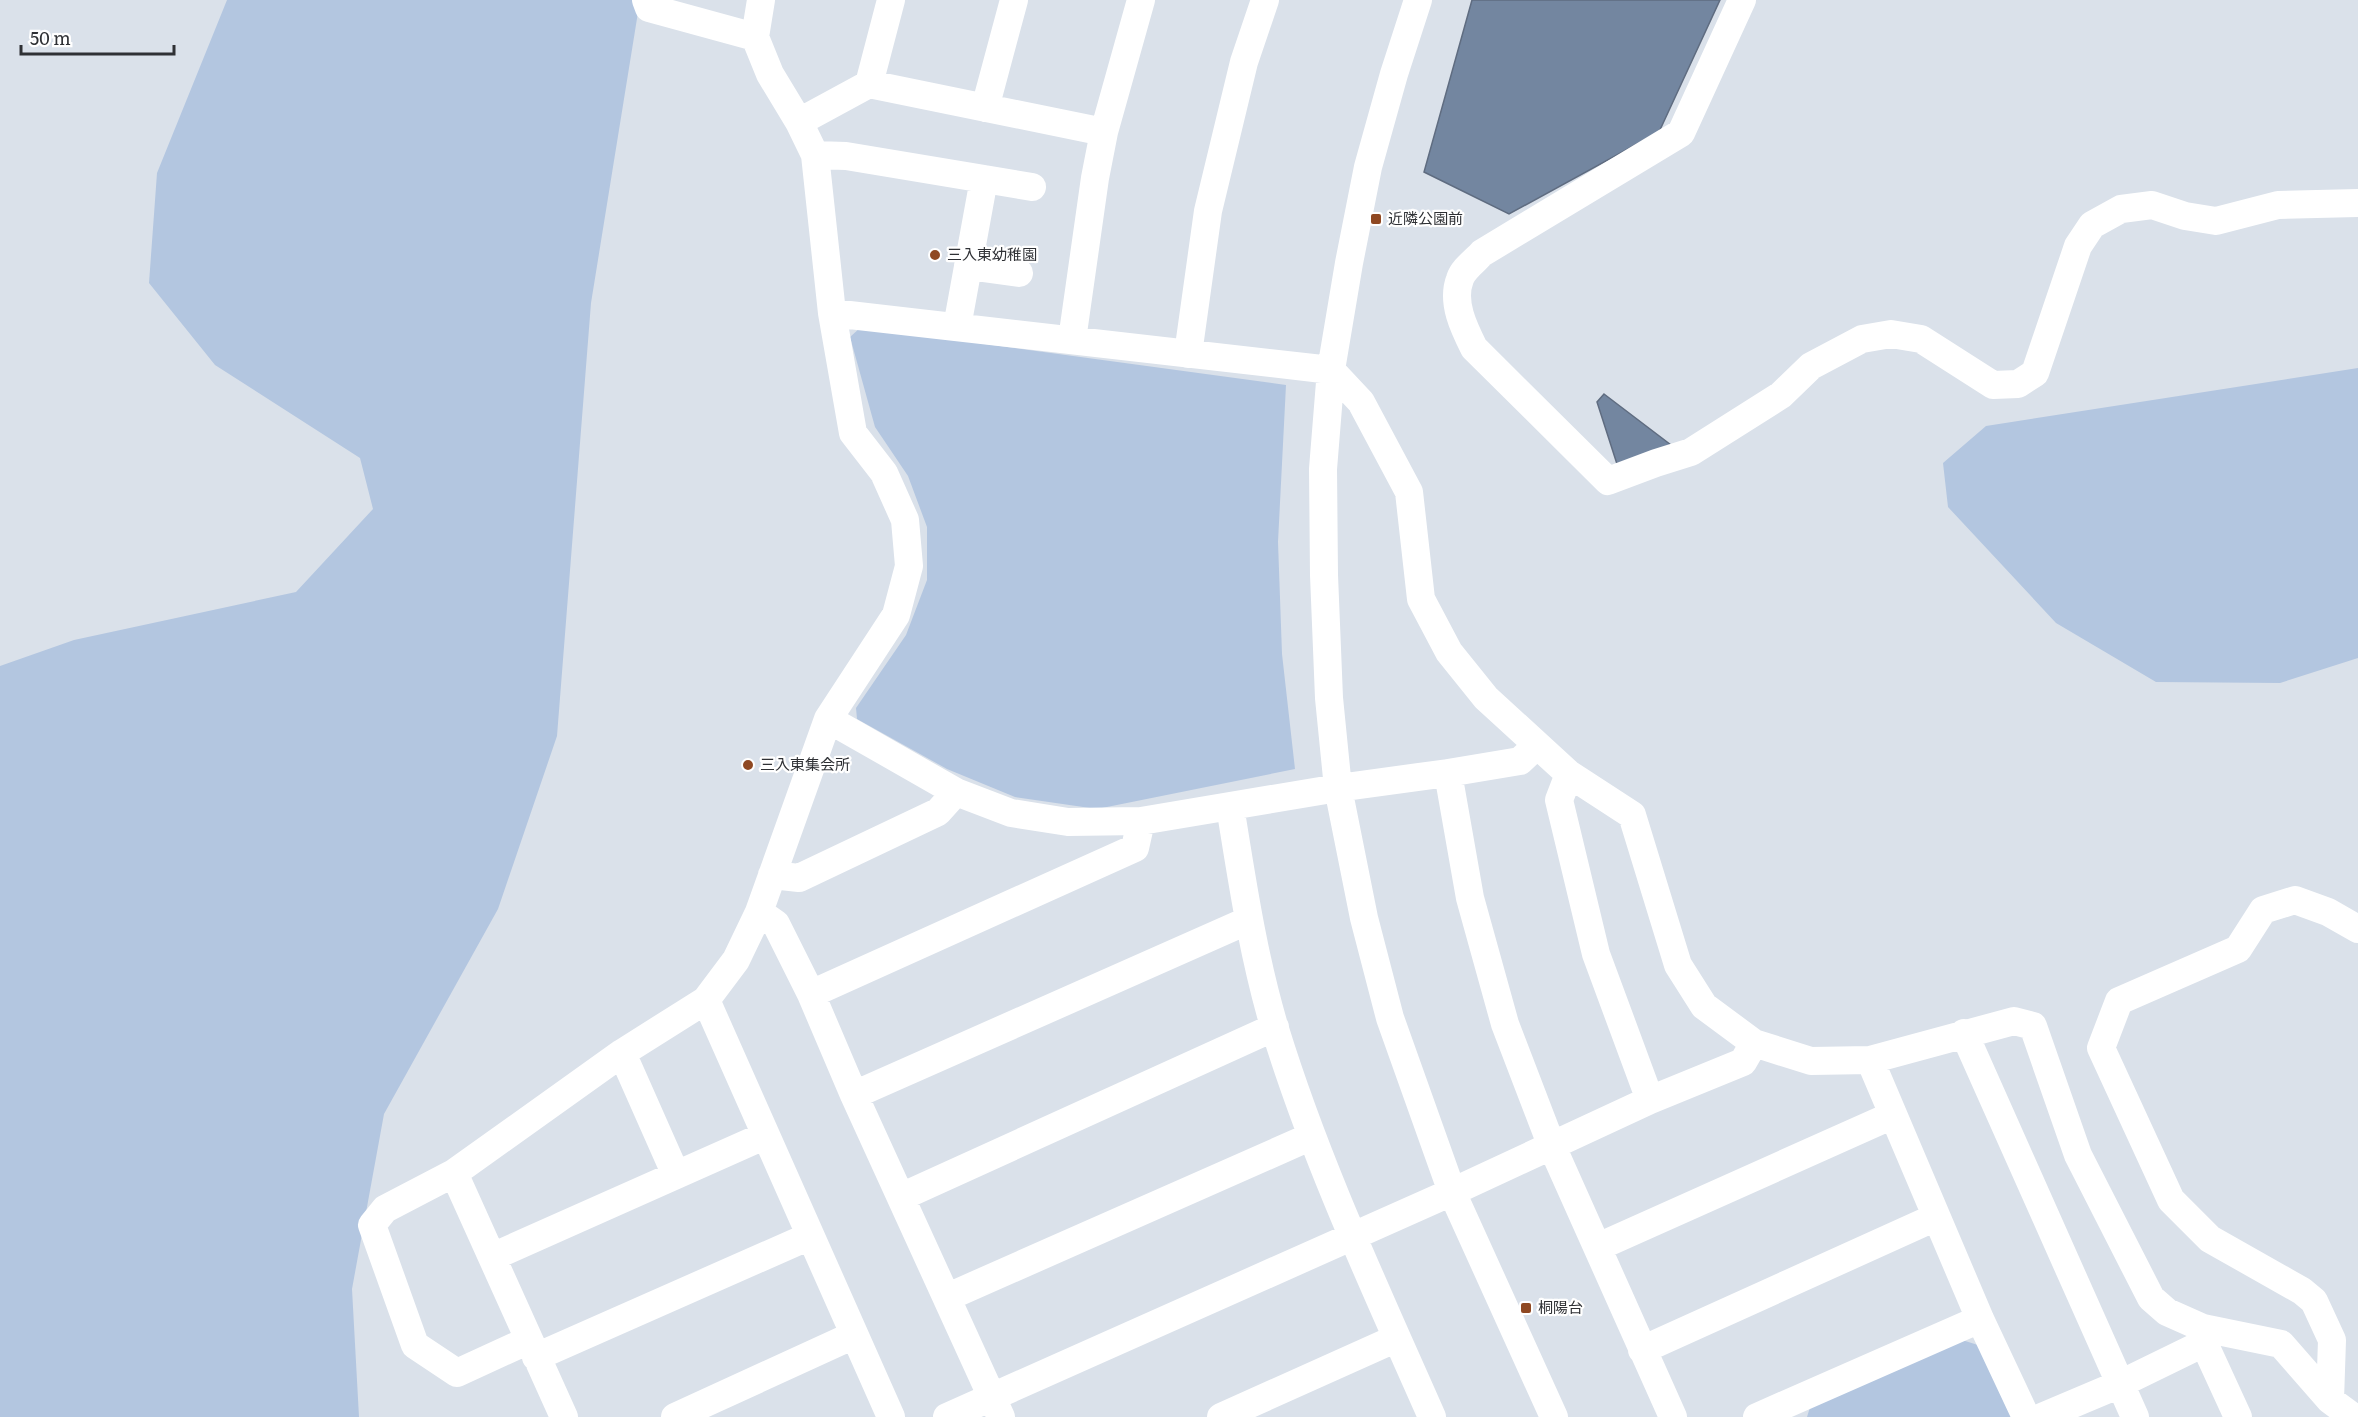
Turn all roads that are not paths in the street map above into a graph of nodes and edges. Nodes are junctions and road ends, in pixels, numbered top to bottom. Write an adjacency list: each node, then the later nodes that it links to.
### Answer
1 (646, 0): 9 (street)
2 (761, 0): 9 (street)
3 (891, 0): 10 (street)
4 (1014, 0): 11 (street)
5 (1141, 0): 13 (street)
6 (1265, 0): 23 (street)
7 (1418, 0): 24 (street)
8 (1742, 0): 17 (street)
9 (755, 37): 12 (street)
10 (869, 84): 11 (street); 12 (street)
11 (985, 108): 13 (street)
12 (799, 122): 14 (street)
13 (1104, 132): 22 (street)
14 (815, 155): 15 (street); 20 (street)
15 (984, 179): 16 (street); 18 (street)
16 (1032, 187)
17 (2358, 203)
18 (968, 266): 19 (street); 21 (street)
19 (1019, 273)
20 (832, 313): 21 (street); 25 (street)
21 (957, 327): 22 (street)
22 (1072, 340): 23 (street)
23 (1188, 354): 24 (street)
24 (1331, 370): 26 (street); 29 (street)
25 (828, 719): 30 (street); 33 (street)
26 (1537, 745): 27 (street); 28 (street)
27 (1448, 773): 29 (street); 49 (street)
28 (1569, 774): 41 (street); 45 (street)
29 (1338, 788): 31 (street); 52 (street)
30 (956, 792): 32 (street); 33 (street)
31 (1230, 806): 32 (street); 35 (street)
32 (1141, 821): 37 (street)
33 (772, 875): 34 (street)
34 (759, 912): 37 (street); 38 (street)
35 (1249, 920): 39 (street); 44 (street)
36 (2358, 929): 67 (street)
37 (811, 994): 44 (street)
38 (706, 1000): 42 (street); 47 (street)
39 (1275, 1027): 48 (street); 53 (street)
40 (1964, 1033): 43 (street); 62 (street); 66 (street)
41 (1754, 1043): 43 (street); 45 (street)
42 (622, 1053): 50 (street); 51 (street)
43 (1870, 1060): 46 (street)
44 (854, 1095): 53 (street)
45 (1650, 1100): 49 (street)
46 (1893, 1115): 54 (street); 57 (street)
47 (764, 1136): 51 (street); 55 (street)
48 (1312, 1136): 56 (street); 59 (street)
49 (1551, 1144): 52 (street); 57 (street)
50 (454, 1173): 58 (street); 64 (street)
51 (676, 1175): 58 (street)
52 (1452, 1192): 56 (street); 76 (street)
53 (902, 1197): 59 (street)
54 (1936, 1217): 60 (street); 65 (street)
55 (810, 1236): 61 (street); 64 (street)
56 (1353, 1236): 63 (street); 68 (street)
57 (1598, 1247): 65 (street)
58 (492, 1257): 64 (street)
59 (948, 1297): 68 (street)
60 (1980, 1319): 69 (street); 79 (street)
61 (854, 1335): 71 (street); 72 (street)
62 (2203, 1335): 66 (street); 67 (street); 82 (street)
63 (1397, 1338): 74 (street); 75 (street)
64 (532, 1349): 70 (street)
65 (1642, 1350): 77 (street)
66 (2120, 1384): 80 (street); 81 (street)
67 (2330, 1400): 83 (street)
68 (997, 1407): 73 (street)
69 (1791, 1410): 78 (street)
70 (564, 1417)
71 (675, 1417)
72 (891, 1417)
73 (947, 1417)
74 (1221, 1417)
75 (1432, 1417)
76 (1554, 1417)
77 (1673, 1417)
78 (1757, 1417)
79 (2026, 1417)
80 (2042, 1417)
81 (2135, 1417)
82 (2238, 1417)
83 (2353, 1417)

